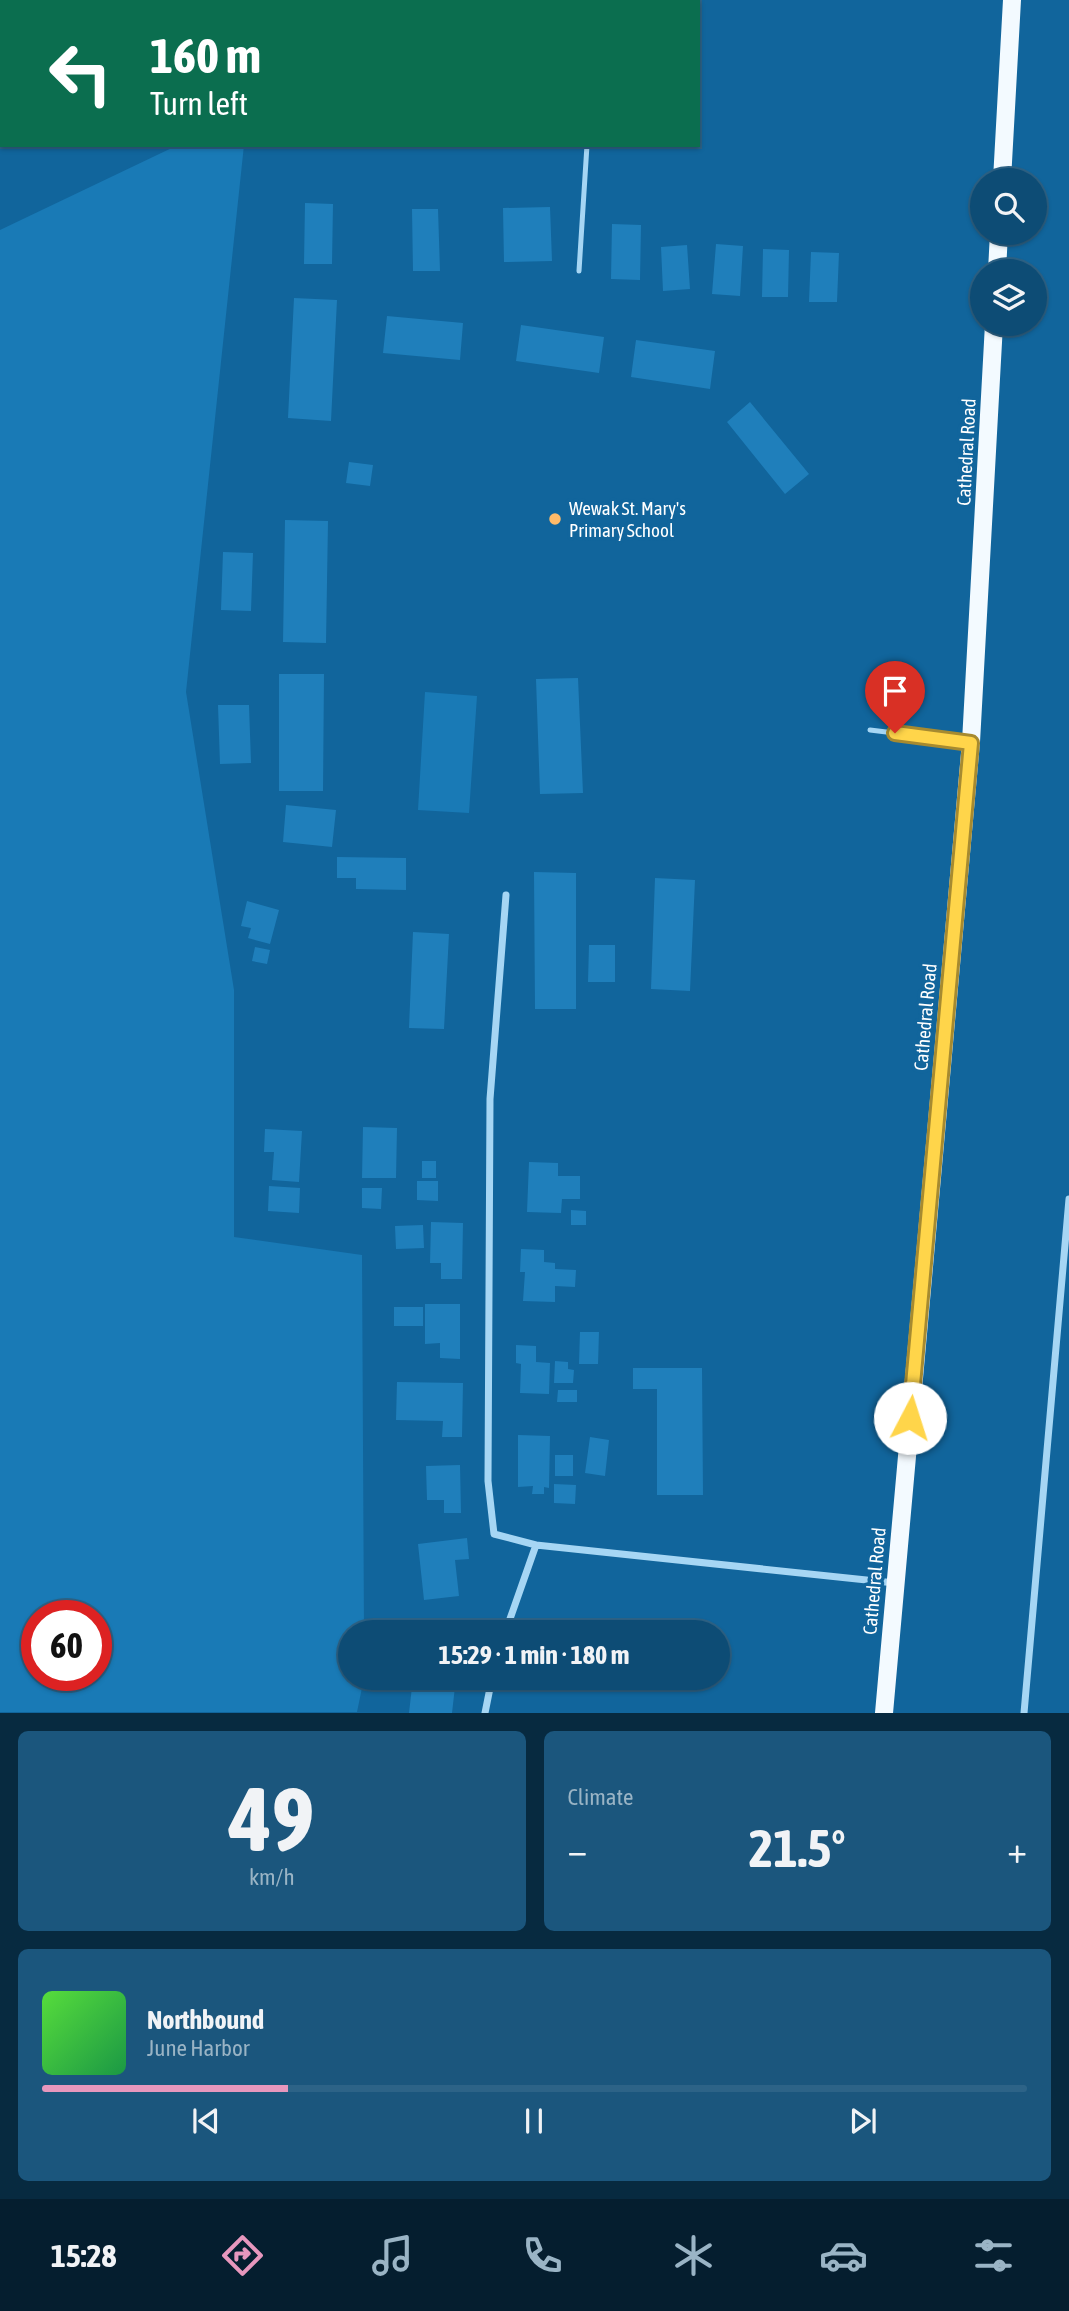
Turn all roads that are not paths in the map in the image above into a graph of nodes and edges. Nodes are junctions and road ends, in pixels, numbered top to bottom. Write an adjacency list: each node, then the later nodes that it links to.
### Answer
1 (1012, 0): 3 (main road)
2 (587, 147): 4 (lane)
3 (1003, 168)
4 (579, 271)
5 (993, 336): 7 (main road, Cathedral Road)
6 (870, 730): 7 (lane)
7 (971, 743): 11 (main road, Cathedral Road)
8 (506, 895): 10 (street)
9 (1069, 1199): 16 (street)
10 (536, 1545): 11 (street); 12 (street)
11 (895, 1584): 15 (main road, Cathedral Road)
12 (510, 1620)
13 (490, 1690): 14 (street)
14 (485, 1713)
15 (884, 1713)
16 (1024, 1713)

